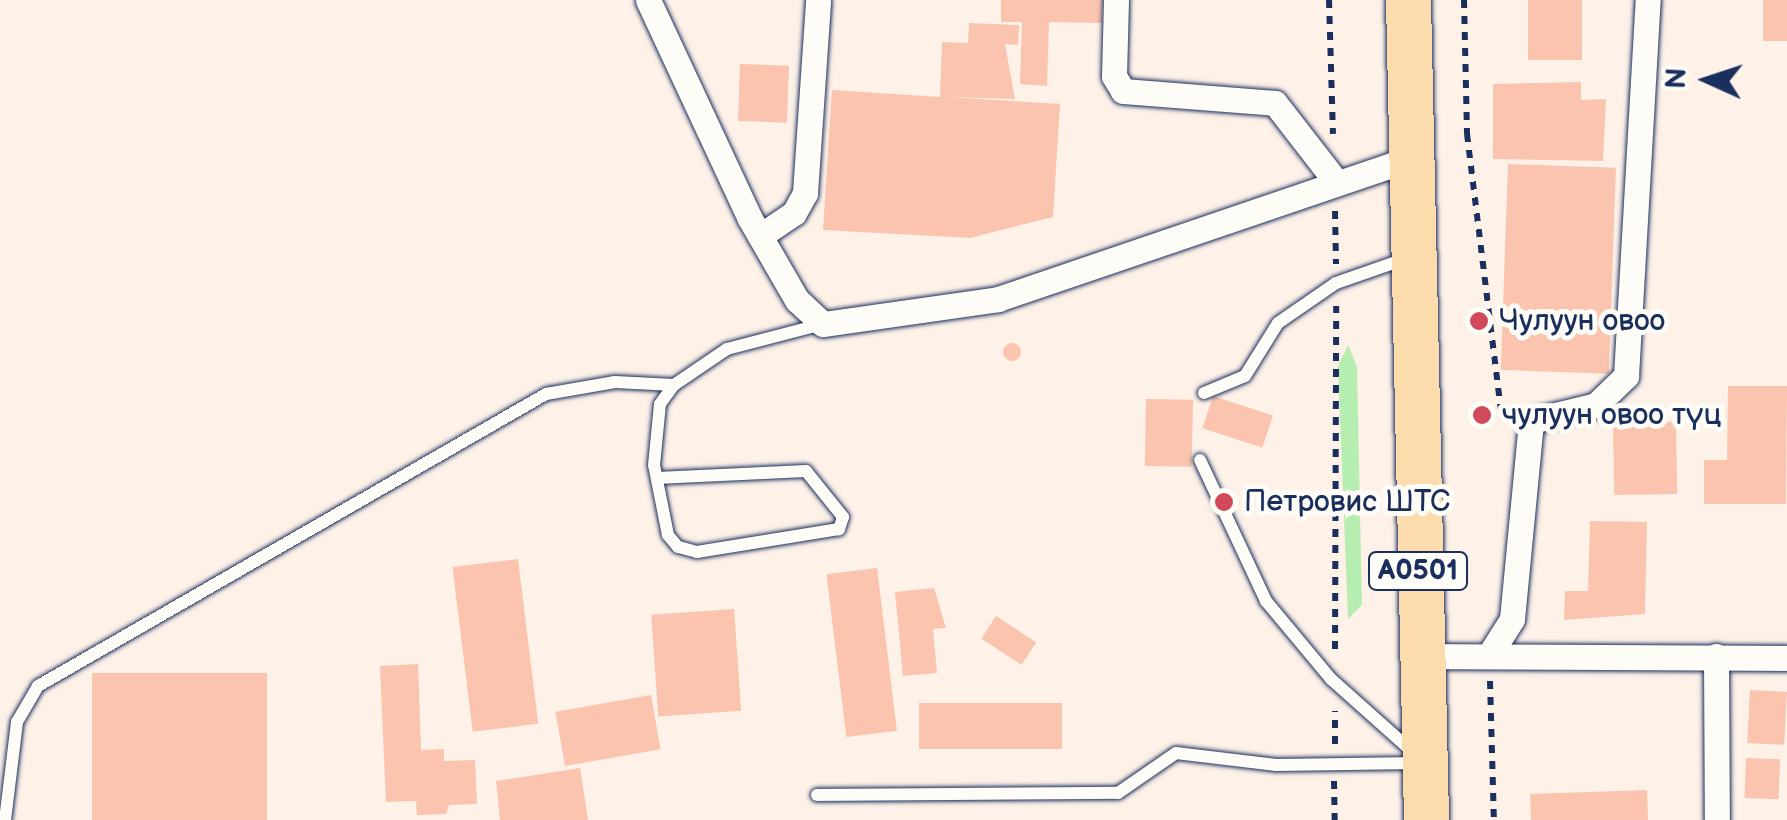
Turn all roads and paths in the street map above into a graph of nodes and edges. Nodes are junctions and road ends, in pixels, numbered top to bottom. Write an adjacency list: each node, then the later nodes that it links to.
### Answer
1 (648, 0): 10 (street)
2 (818, 0): 10 (street)
3 (1116, 0): 9 (street)
4 (1329, 0): 9 (path)
5 (1408, 0): 8 (highway, A0501)
6 (1464, 0): 16 (path)
7 (1648, 0): 19 (street)
8 (1412, 158): 9 (street); 11 (highway, A0501)
9 (1334, 179): 12 (path); 13 (street)
10 (760, 236): 13 (street)
11 (1416, 255): 12 (lane); 20 (highway, A0501)
12 (1336, 284): 15 (lane); 23 (path)
13 (823, 324): 14 (lane)
14 (674, 385): 18 (lane); 27 (lane)
15 (1204, 393)
16 (1503, 426)
17 (1200, 460): 23 (lane)
18 (657, 478): 18 (lane)
19 (1490, 654): 20 (street); 21 (street); 30 (path)
20 (1421, 656): 24 (highway, A0501)
21 (1716, 656): 22 (street); 31 (street)
22 (1787, 658)
23 (1336, 683): 24 (lane); 25 (path)
24 (1425, 762): 25 (lane); 29 (highway, A0501)
25 (1334, 766): 26 (lane); 28 (path)
26 (817, 795)
27 (5, 820)
28 (1335, 820)
29 (1426, 820)
30 (1494, 820)
31 (1717, 820)

